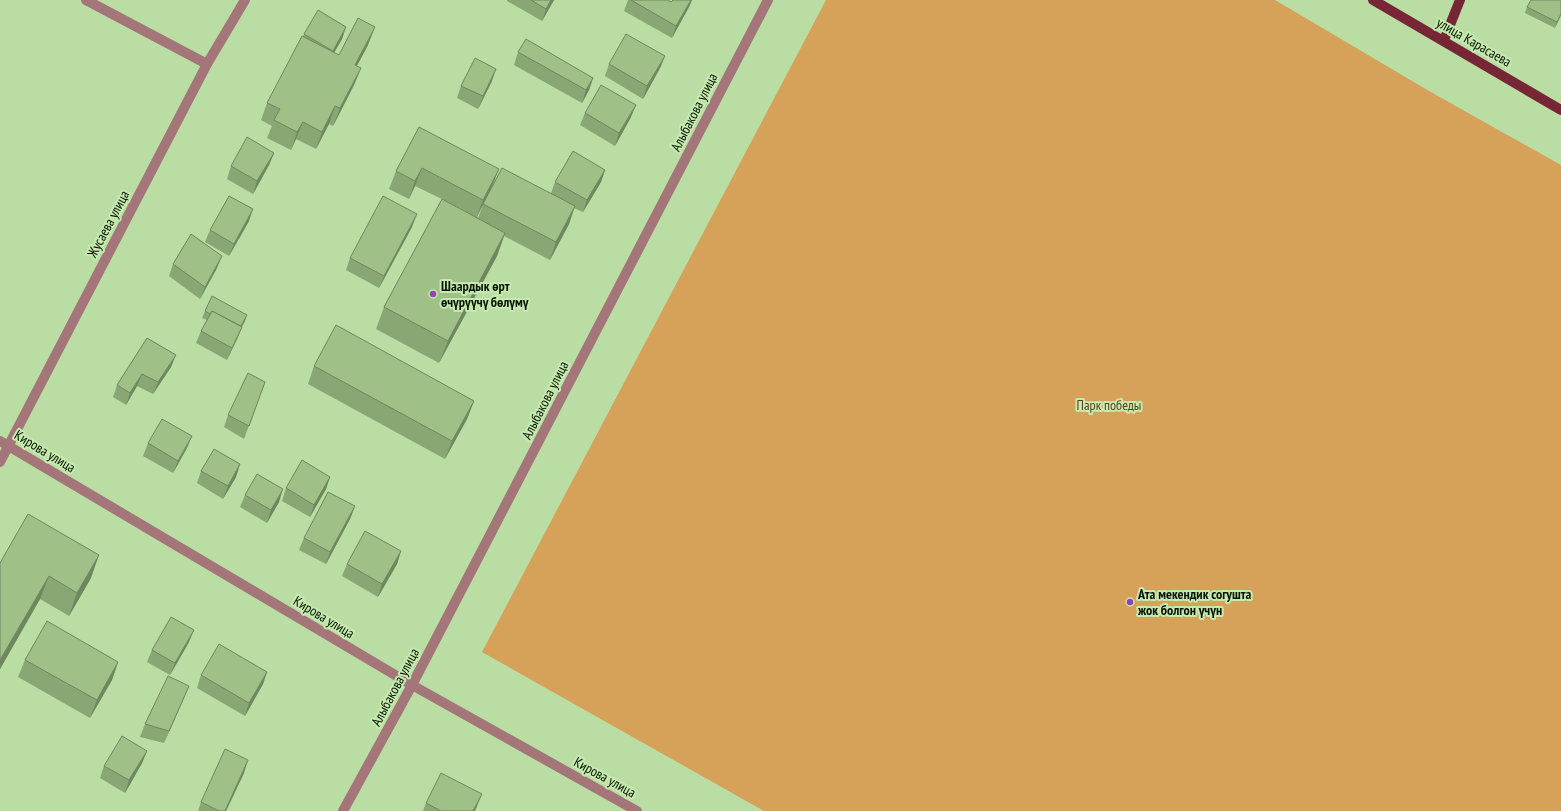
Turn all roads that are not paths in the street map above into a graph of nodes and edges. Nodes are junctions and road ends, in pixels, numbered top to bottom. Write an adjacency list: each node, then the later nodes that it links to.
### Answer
1 (86, 0): 7 (street)
2 (245, 0): 7 (street, Жусаева улица)
3 (768, 0): 11 (street, Алыбакова улица)
4 (1373, 0): 6 (main road, улица Карасаева)
5 (1460, 0): 6 (main road)
6 (1444, 40): 8 (main road, улица Карасаева)
7 (207, 64): 9 (street, Жусаева улица)
8 (1561, 110)
9 (4, 443): 10 (street, Жусаева улица); 11 (street, Кирова улица)
10 (0, 462)
11 (412, 686): 12 (street, Алыбакова улица); 13 (street, Кирова улица)
12 (343, 811)
13 (637, 811)

